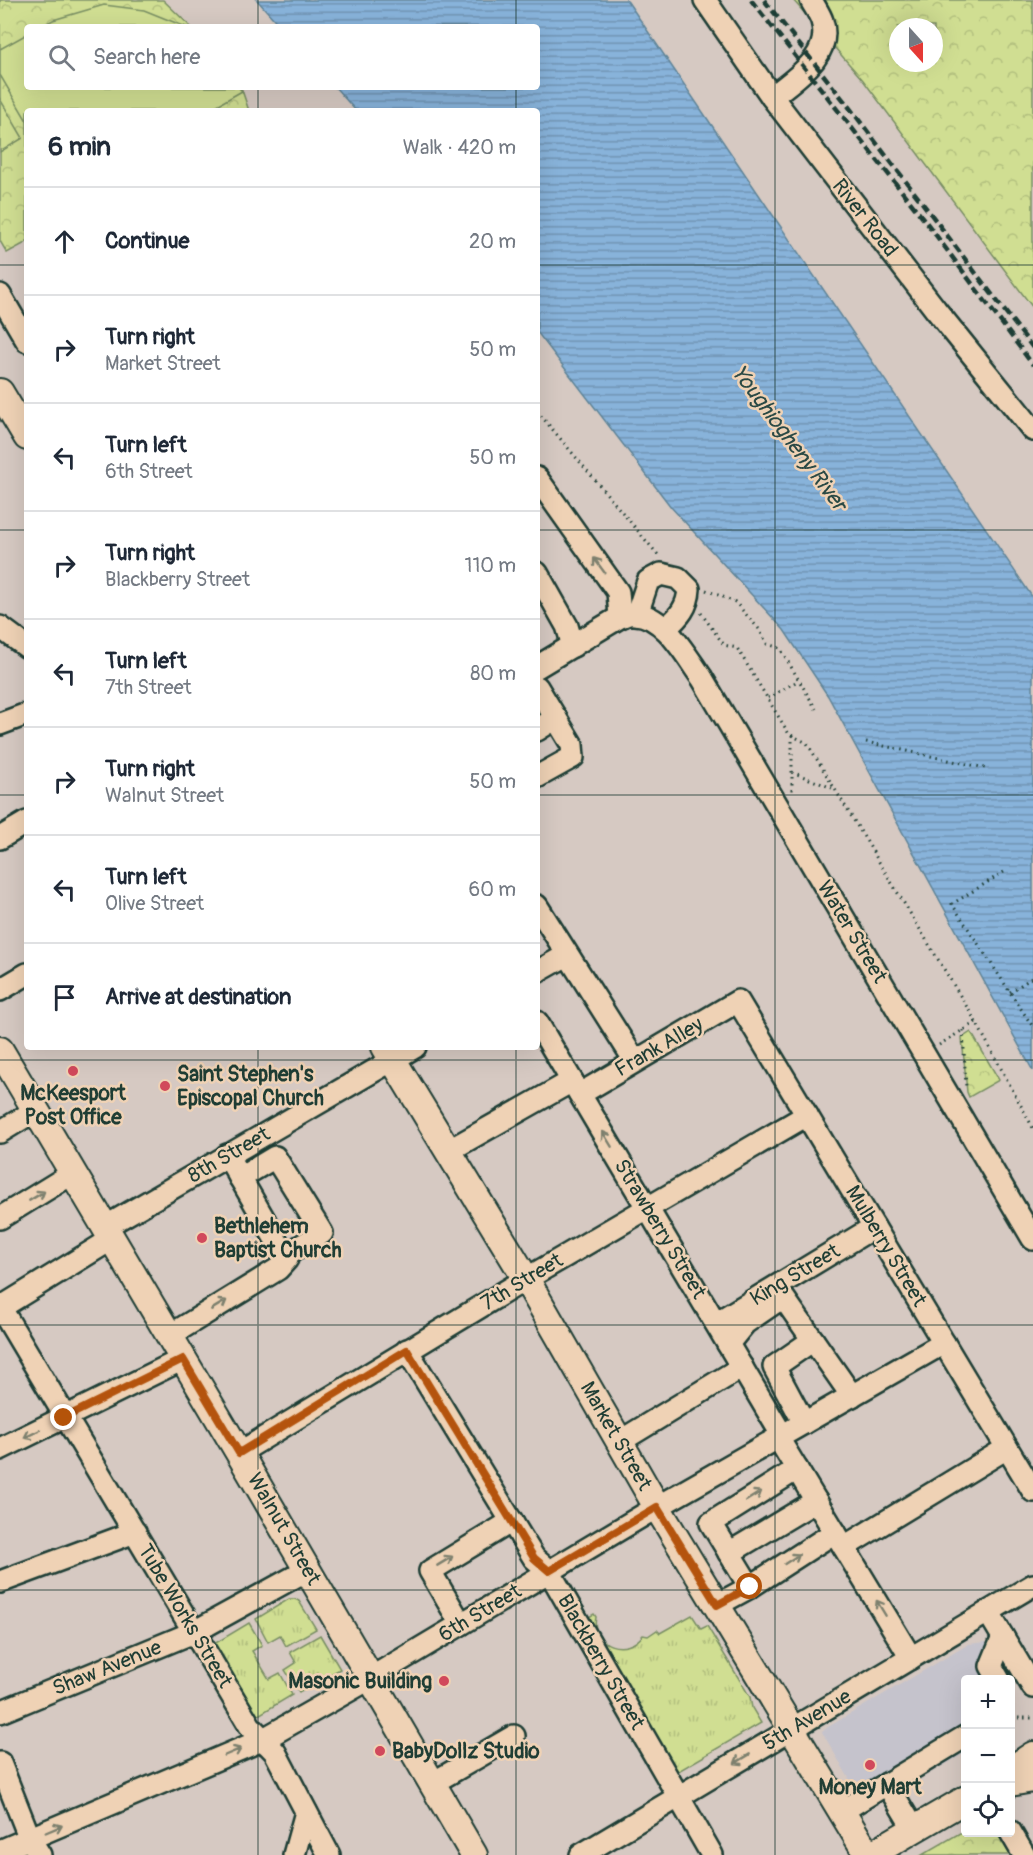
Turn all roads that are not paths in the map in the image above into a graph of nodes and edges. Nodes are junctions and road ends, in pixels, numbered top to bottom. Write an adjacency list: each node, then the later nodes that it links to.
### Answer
1 (705, 0): 3 (street, River Road)
2 (811, 0): 3 (street)
3 (772, 97): 7 (street, River Road)
4 (0, 295): 5 (street)
5 (24, 336)
6 (0, 392): 8 (main road)
7 (1033, 430)
8 (24, 432)
9 (540, 482): 11 (street, one-way to 9)
10 (540, 578): 15 (street)
11 (628, 616): 13 (street); 13 (street); 15 (street)
12 (0, 627): 14 (street)
13 (666, 628): 48 (street, Water Street)
14 (24, 645)
15 (573, 646): 16 (street)
16 (540, 665)
17 (540, 692): 19 (street)
18 (24, 715): 20 (street)
19 (556, 718): 21 (street); 22 (street)
20 (0, 724)
21 (540, 728)
22 (540, 775)
23 (24, 824): 24 (street)
24 (0, 838)
25 (540, 911): 26 (street)
26 (567, 955): 27 (street); 35 (street)
27 (540, 970)
28 (24, 976): 29 (street)
29 (0, 990)
30 (738, 1001): 35 (street, Frank Alley); 38 (street, Mulberry Street)
31 (540, 1028): 36 (street, Strawberry Street)
32 (0, 1050): 37 (main road, Walnut Street)
33 (404, 1050): 34 (street, 8th Street)
34 (389, 1054): 40 (main road, Market Street); 41 (street, 8th Street)
35 (635, 1061): 36 (street, Frank Alley)
36 (576, 1087): 40 (street, Frank Alley); 44 (street, Strawberry Street, one-way to 36)
37 (36, 1110): 39 (street); 42 (main road, Walnut Street)
38 (807, 1115): 44 (street, 7th Street); 46 (street, Mulberry Street)
39 (0, 1132)
40 (448, 1151): 50 (main road, Market Street)
41 (227, 1155): 43 (street); 47 (street, 8th Street)
42 (73, 1173): 45 (street, one-way to 42); 47 (main road, Walnut Street)
43 (240, 1178): 49 (street); 49 (street)
44 (648, 1207): 50 (street, 7th Street); 53 (street, Strawberry Street)
45 (0, 1218)
46 (874, 1227): 51 (street, King Street); 56 (street, Mulberry Street)
47 (109, 1233): 52 (street, 8th Street); 54 (main road, Walnut Street)
48 (1033, 1239)
49 (282, 1262): 54 (street, one-way to 49)
50 (525, 1279): 58 (street, 7th Street); 65 (main road, Market Street)
51 (779, 1292): 53 (street, King Street); 55 (street); 57 (street)
52 (0, 1308): 62 (street, Tube Works Street)
53 (716, 1323): 57 (street, Strawberry Street)
54 (169, 1336): 59 (main road, Walnut Street)
55 (813, 1340): 61 (street); 63 (street)
56 (944, 1343): 61 (street, 6th Street); 66 (street, Mulberry Street)
57 (729, 1344): 60 (street, Strawberry Street)
58 (407, 1350): 68 (street, 7th Street); 73 (street, Blackberry Street)
59 (183, 1359): 62 (street); 68 (main road, Walnut Street)
60 (742, 1367): 64 (street, Strawberry Street); 65 (street)
61 (852, 1396): 63 (street, 6th Street)
62 (64, 1418): 67 (street, one-way to 67); 74 (street, Tube Works Street)
63 (804, 1423): 64 (street, 6th Street)
64 (780, 1437): 69 (street, Strawberry Street); 72 (street, 6th Street)
65 (619, 1442): 72 (main road, Market Street)
66 (1007, 1448): 70 (street, Mulberry Street); 75 (street)
67 (0, 1449)
68 (239, 1453): 77 (main road, Walnut Street)
69 (797, 1469): 71 (street, Strawberry Street); 76 (street, one-way to 69)
70 (1033, 1491)
71 (816, 1501): 75 (street, Strawberry Street); 76 (street)
72 (657, 1507): 78 (street, 6th Street); 82 (main road, Market Street)
73 (512, 1521): 78 (street, Blackberry Street); 84 (street, one-way to 73)
74 (135, 1532): 79 (street); 85 (street, Tube Works Street)
75 (840, 1540): 81 (street, one-way to 75); 87 (street, Strawberry Street, one-way to 75)
76 (729, 1554): 81 (street)
77 (307, 1570): 85 (street, Shaw Avenue); 89 (main road, Walnut Street)
78 (549, 1571): 84 (street, 6th Street); 103 (street, Blackberry Street)
79 (0, 1582)
80 (1033, 1585): 83 (street, 5th Avenue)
81 (750, 1587): 82 (street)
82 (717, 1605): 92 (main road, Market Street)
83 (988, 1612): 86 (street); 87 (street, 5th Avenue)
84 (460, 1624): 89 (street, 6th Street)
85 (194, 1632): 91 (street, Shaw Avenue); 95 (street, Tube Works Street)
86 (1003, 1637): 88 (street); 90 (street)
87 (911, 1658): 92 (street, 5th Avenue)
88 (996, 1675)
89 (370, 1678): 95 (street, 6th Street); 101 (main road, Walnut Street)
90 (1033, 1687)
91 (0, 1712)
92 (792, 1729): 103 (street, 5th Avenue, one-way to 103); 105 (main road, Market Street)
93 (514, 1736): 101 (street)
94 (961, 1739): 102 (street)
95 (262, 1740): 106 (street, Tube Works Street); 109 (street, 6th Street, one-way to 95)
96 (1033, 1755): 98 (main road)
97 (0, 1763): 109 (street)
98 (1015, 1767)
99 (1033, 1779): 100 (main road)
100 (1015, 1782)
101 (431, 1784): 113 (main road, Walnut Street)
102 (887, 1784): 105 (street); 107 (street)
103 (678, 1797): 114 (street, 5th Avenue); 115 (street, Blackberry Street)
104 (961, 1802): 107 (main road)
105 (843, 1811): 116 (main road, Market Street)
106 (306, 1812): 111 (street); 112 (street, Tube Works Street)
107 (914, 1828): 116 (main road)
108 (1014, 1837): 117 (street)
109 (35, 1847): 110 (street, 6th Street)
110 (0, 1851)
111 (294, 1855)
112 (329, 1855)
113 (474, 1855)
114 (581, 1855)
115 (712, 1855)
116 (869, 1855)
117 (1024, 1855)

